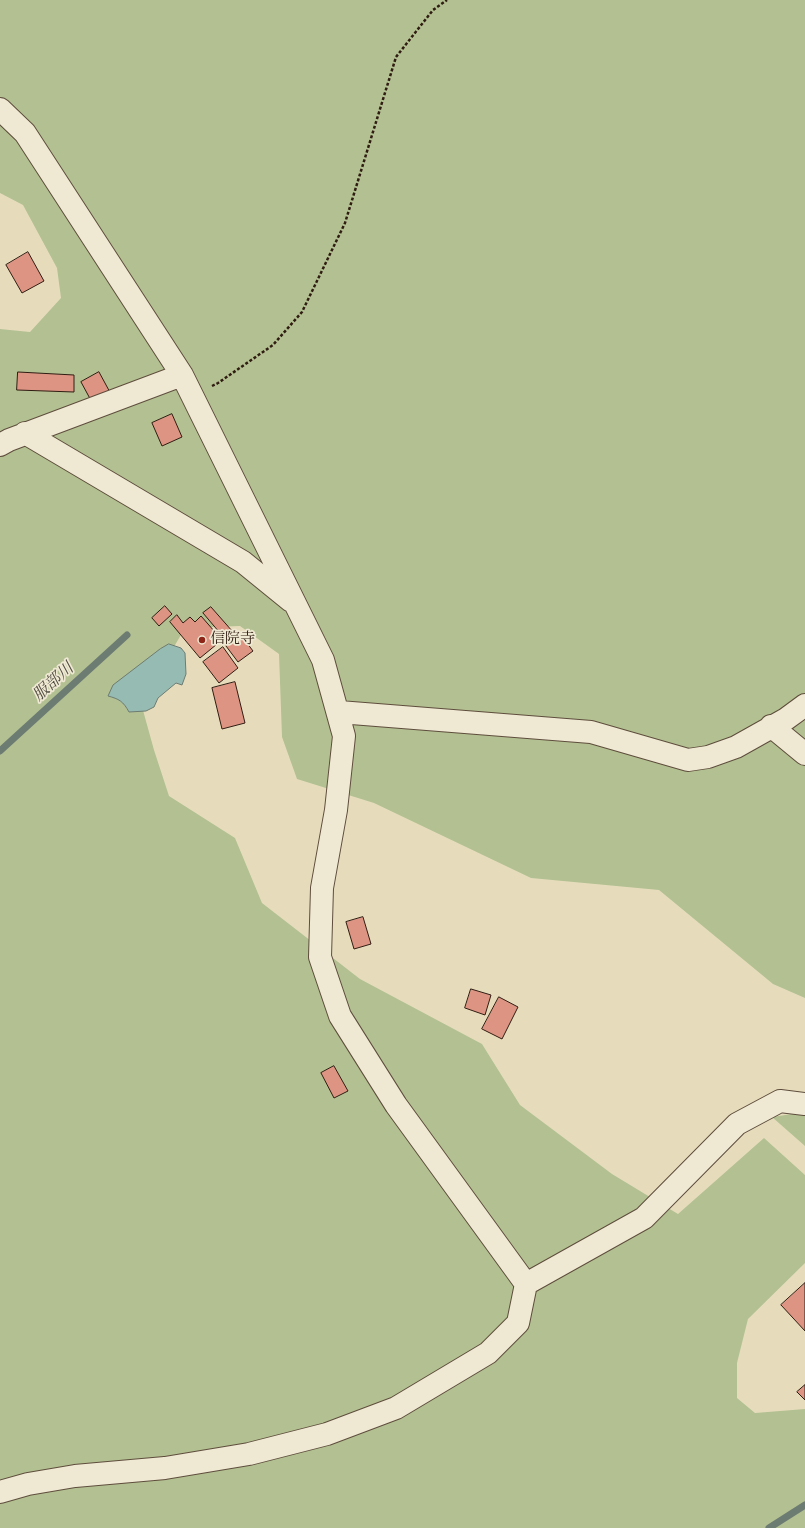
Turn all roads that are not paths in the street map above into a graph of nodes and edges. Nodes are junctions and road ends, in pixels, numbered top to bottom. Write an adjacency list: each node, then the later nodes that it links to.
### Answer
1 (0, 109): 2 (street)
2 (182, 375): 3 (street); 5 (street)
3 (25, 433): 4 (street); 5 (street)
4 (0, 445)
5 (296, 605): 7 (street)
6 (805, 705): 8 (street)
7 (339, 712): 8 (street); 11 (street)
8 (771, 726): 9 (street)
9 (805, 754)
10 (805, 1104): 11 (street)
11 (526, 1284): 12 (street)
12 (0, 1492)

